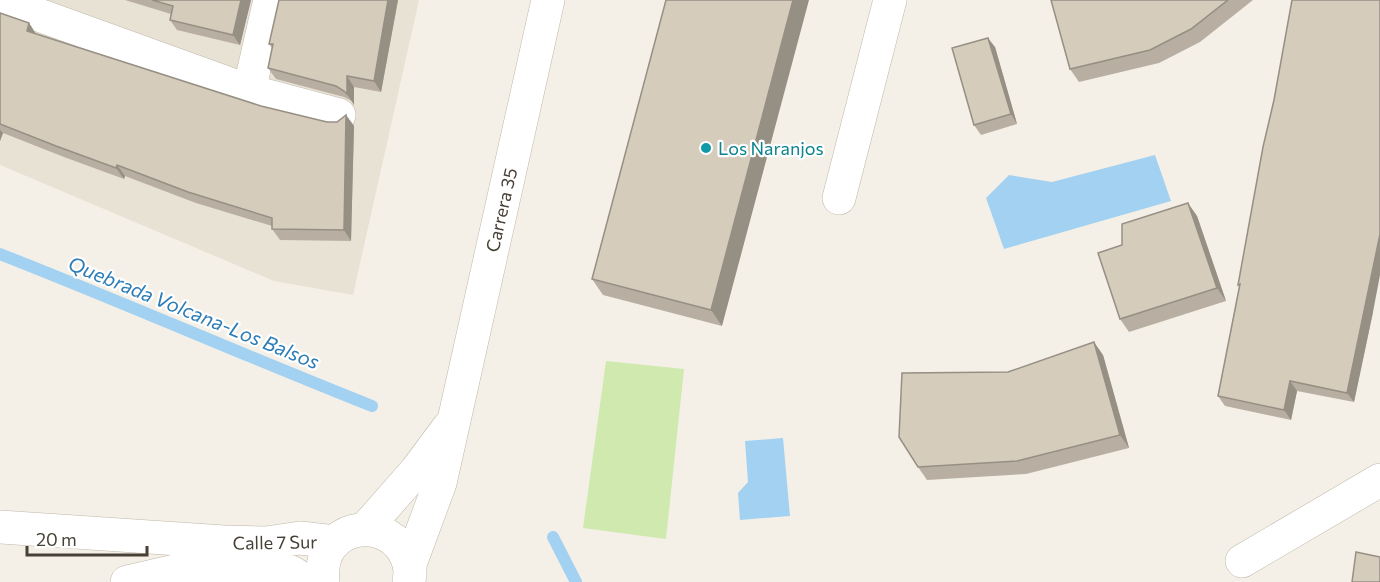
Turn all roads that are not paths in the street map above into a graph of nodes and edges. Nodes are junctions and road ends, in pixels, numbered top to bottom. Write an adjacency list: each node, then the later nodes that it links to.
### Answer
1 (0, 0): 5 (street)
2 (270, 0): 5 (street)
3 (548, 0): 8 (street, Carrera 35)
4 (890, 0): 7 (street)
5 (249, 90): 6 (street)
6 (339, 115)
7 (839, 198)
8 (455, 420): 11 (street, Carrera 35); 13 (street, Carrera 35)
9 (1380, 480): 12 (street)
10 (0, 527): 11 (street, Calle 7 Sur)
11 (350, 535): 13 (street, Calle 7 Sur); 16 (street, Carrera 35)
12 (1242, 561)
13 (409, 573)
14 (127, 582): 15 (street, Calle 7 Sur)
15 (307, 582)
16 (323, 582)

